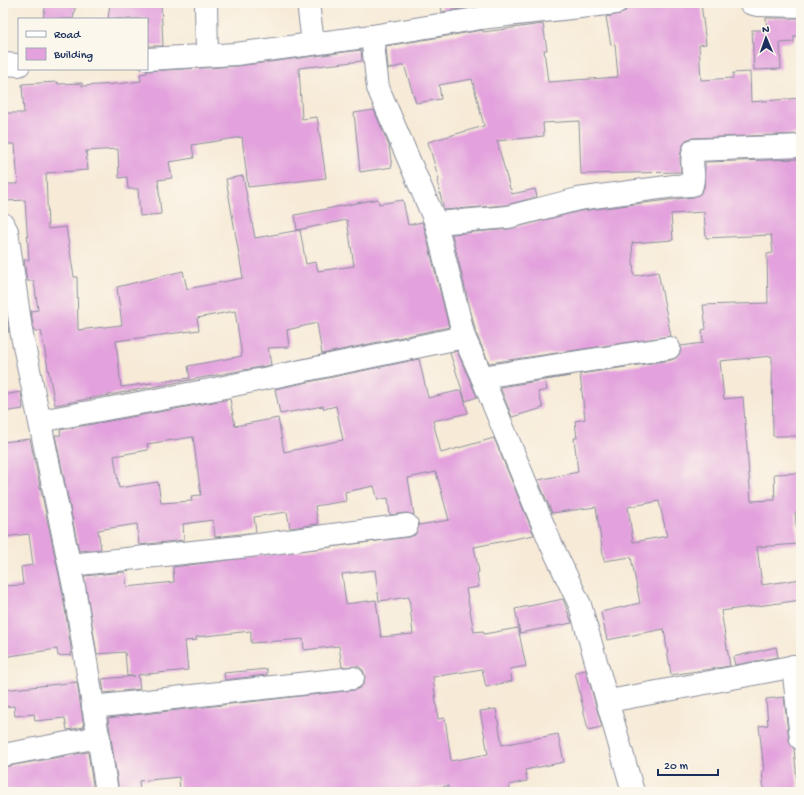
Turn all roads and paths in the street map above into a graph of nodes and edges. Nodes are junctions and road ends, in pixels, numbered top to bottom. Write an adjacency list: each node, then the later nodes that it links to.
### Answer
1 (206, 3): 9 (street)
2 (308, 3): 8 (street)
3 (616, 3): 6 (street)
4 (750, 3): 5 (street)
5 (801, 6)
6 (480, 10): 7 (street)
7 (372, 36): 8 (street); 14 (street)
8 (313, 43): 9 (street)
9 (207, 55): 10 (street)
10 (148, 59)
11 (3, 64): 12 (street)
12 (18, 65)
13 (801, 146): 14 (street)
14 (436, 223): 16 (street)
15 (3, 224): 19 (street)
16 (464, 337): 18 (street); 19 (street)
17 (669, 348): 18 (street)
18 (482, 377): 24 (street)
19 (40, 421): 21 (street)
20 (407, 525): 21 (street)
21 (70, 565): 25 (street)
22 (797, 666): 24 (street); 27 (street)
23 (353, 678): 25 (street)
24 (609, 701): 30 (street)
25 (93, 707): 26 (street)
26 (99, 738): 28 (street); 29 (street)
27 (801, 739)
28 (3, 755)
29 (107, 792)
30 (632, 792)

